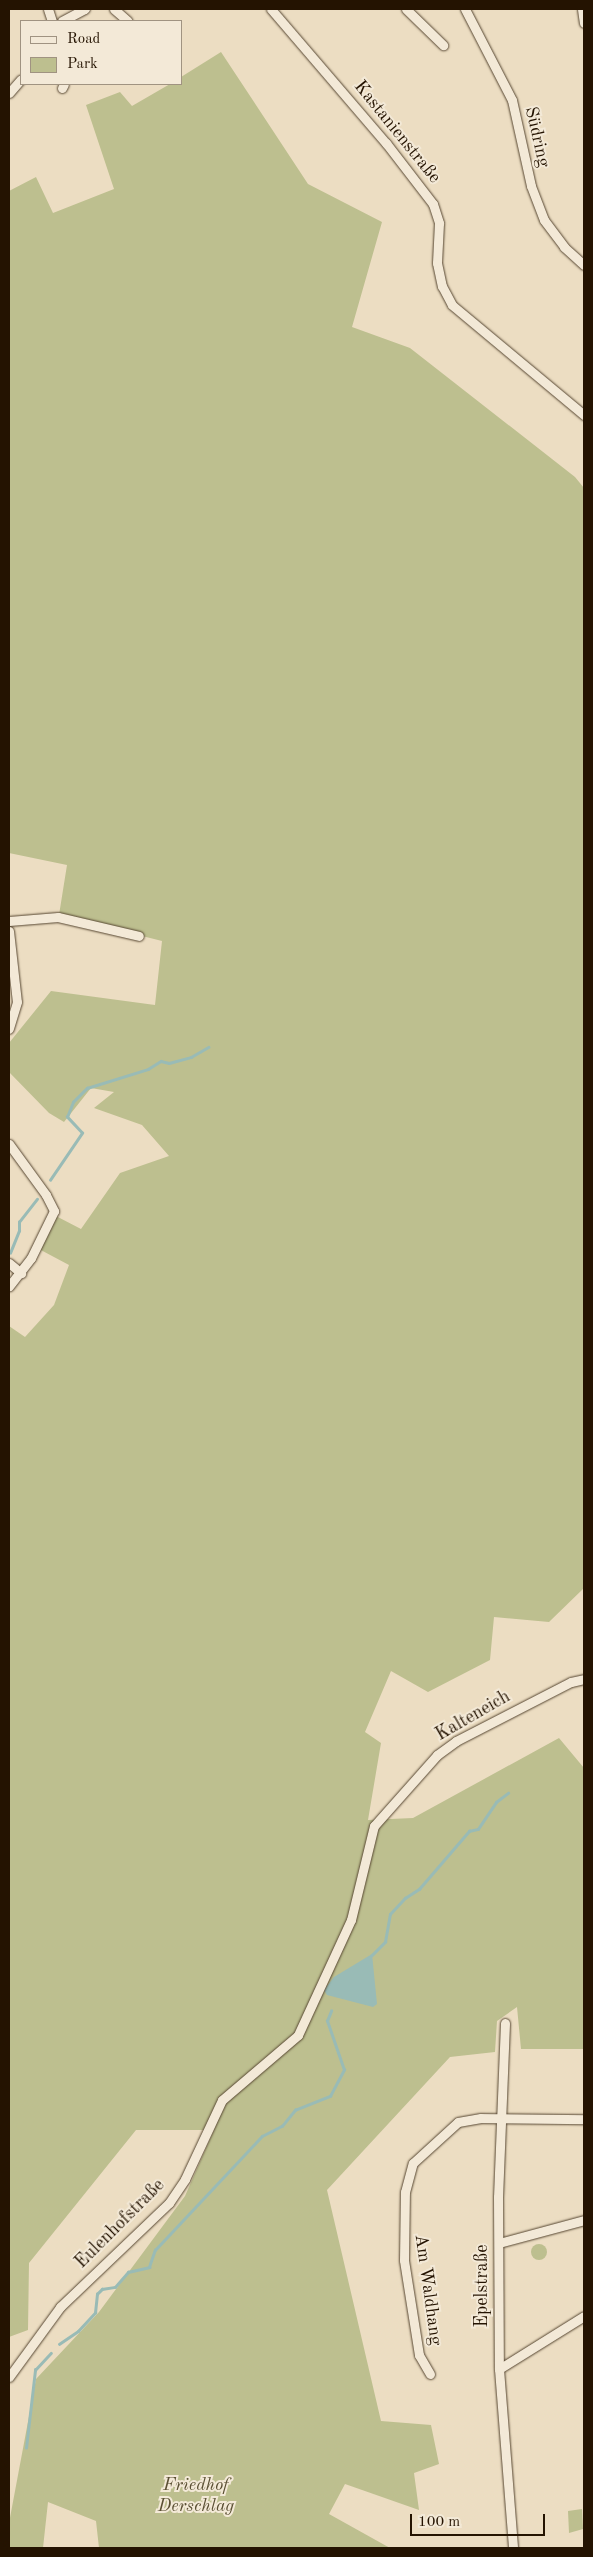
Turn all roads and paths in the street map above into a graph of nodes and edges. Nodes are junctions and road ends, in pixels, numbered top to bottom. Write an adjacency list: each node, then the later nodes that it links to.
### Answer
1 (85, 9): 7 (street)
2 (114, 9): 8 (street)
3 (271, 9): 14 (street, Kastanienstraße)
4 (406, 9): 10 (street)
5 (465, 9): 13 (street, Südring)
6 (582, 9): 9 (street)
7 (64, 20)
8 (127, 20)
9 (584, 23)
10 (443, 45)
11 (20, 80): 12 (street)
12 (9, 94)
13 (584, 265)
14 (584, 415)
15 (9, 921): 17 (street)
16 (9, 931): 18 (street)
17 (139, 936)
18 (9, 1028)
19 (9, 1144): 21 (street)
20 (9, 1263): 21 (street)
21 (21, 1273): 22 (street)
22 (9, 1286)
23 (584, 1679): 24 (street, Kalteneich)
24 (374, 1826): 33 (street, Eulenhofstraße)
25 (505, 2023): 27 (street, Epelstraße)
26 (584, 2118): 27 (street, Am Waldhang)
27 (500, 2119): 29 (street, Epelstraße); 32 (street, Am Waldhang)
28 (584, 2220): 29 (street)
29 (499, 2243): 31 (street, Epelstraße)
30 (584, 2316): 31 (street)
31 (499, 2369): 34 (street, Epelstraße)
32 (430, 2374)
33 (9, 2377)
34 (513, 2548)

